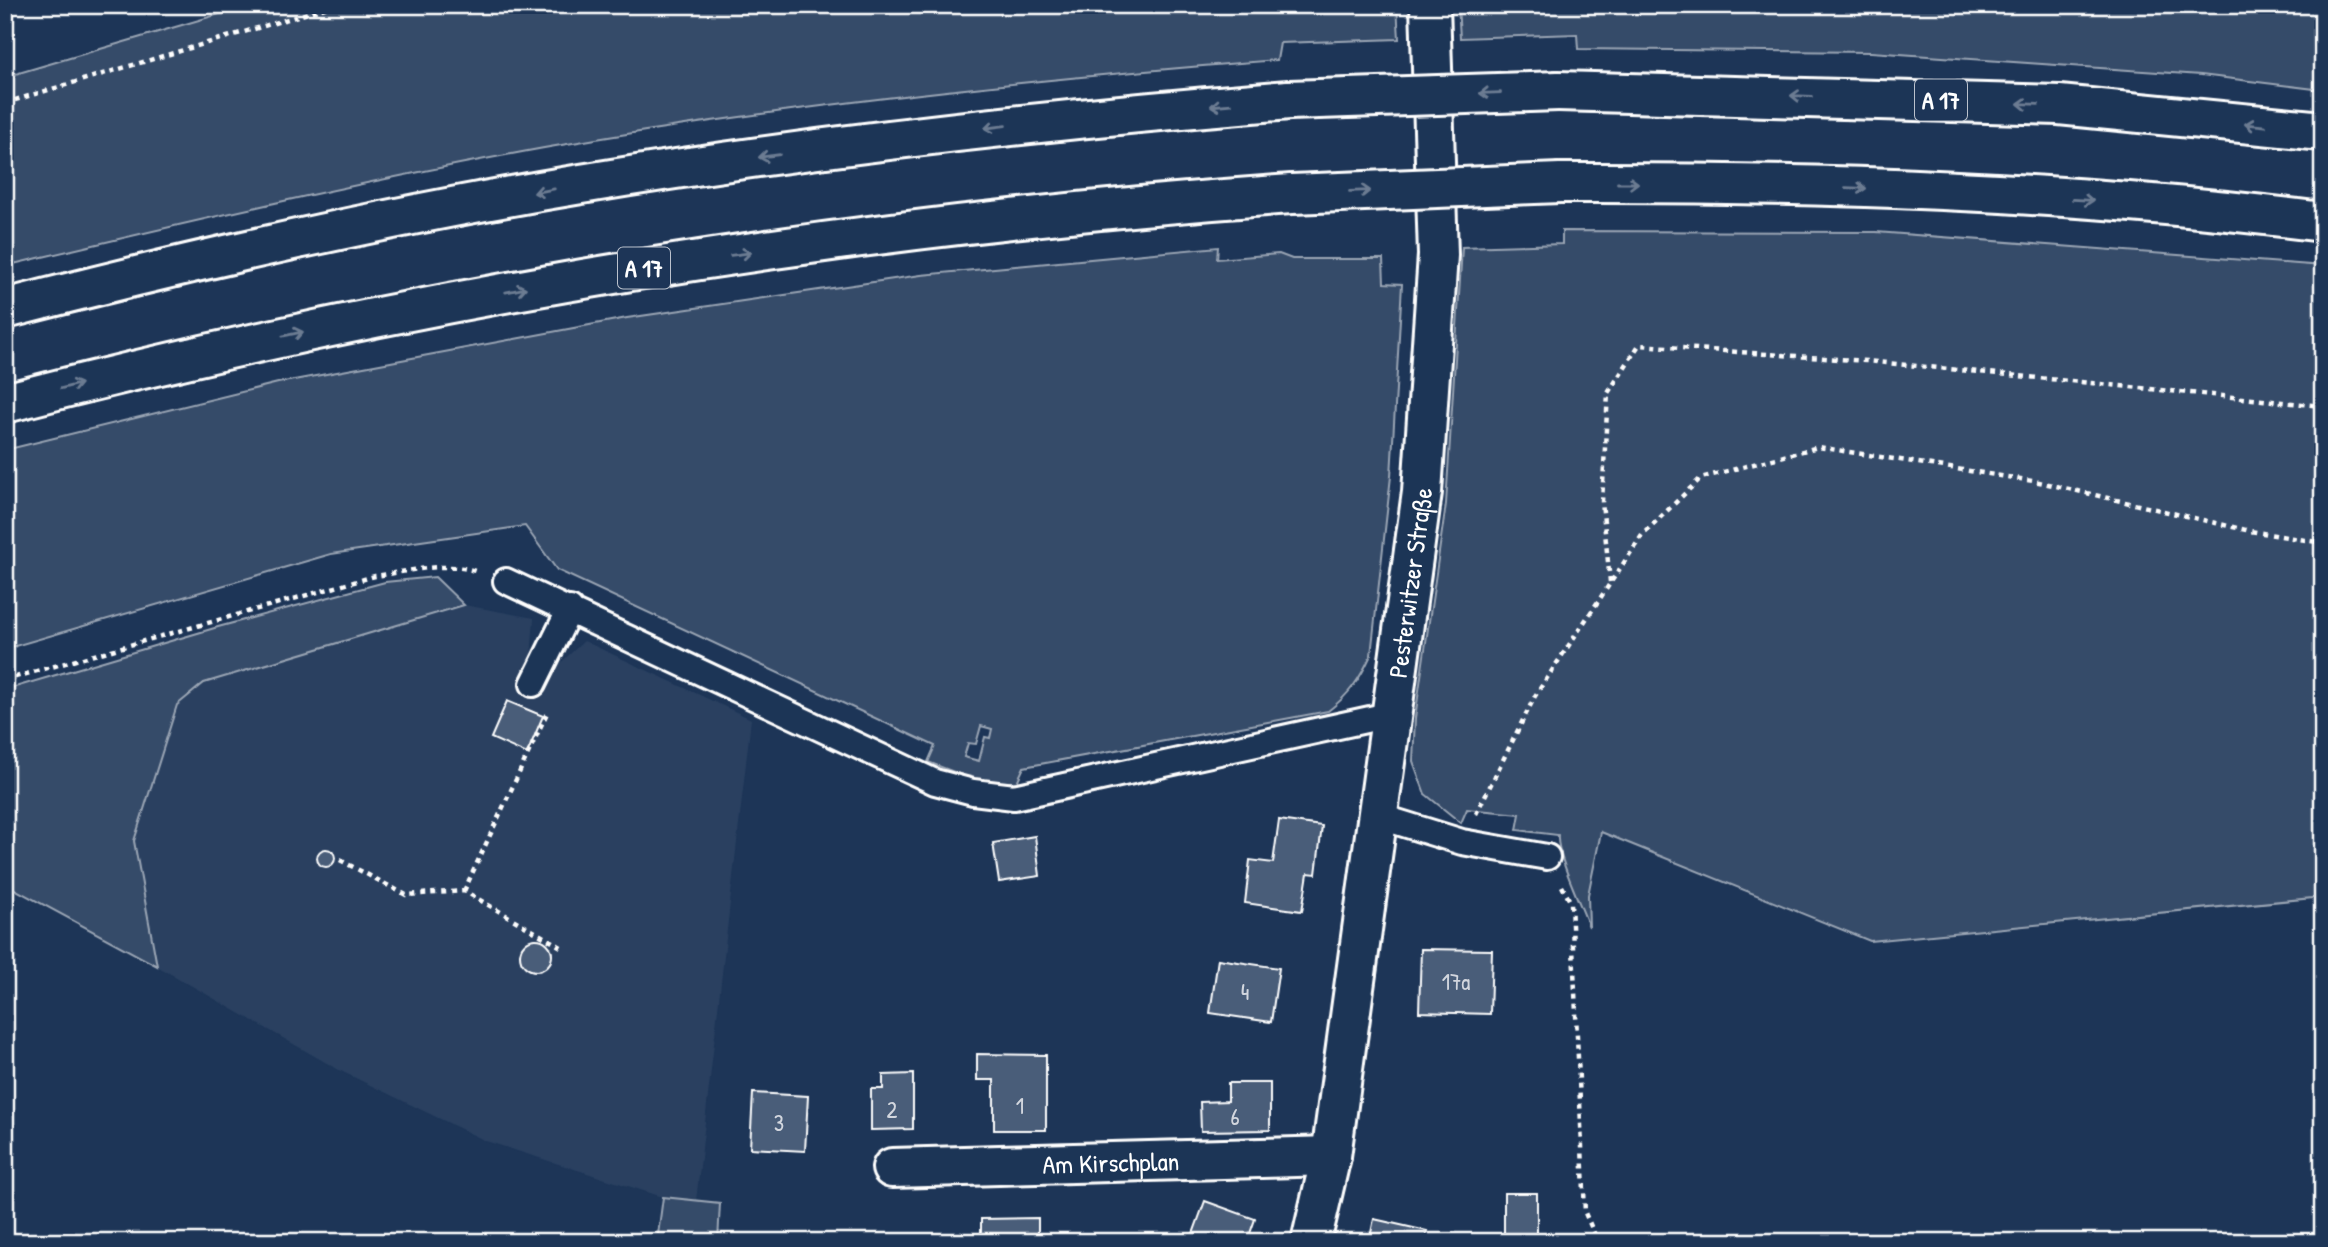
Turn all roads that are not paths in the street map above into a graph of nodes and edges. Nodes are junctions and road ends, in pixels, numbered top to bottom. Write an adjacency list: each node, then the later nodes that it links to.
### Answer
1 (1430, 5): 9 (main road, Pesterwitzer Straße)
2 (2323, 131): 4 (main road, A 17, one-way to 4, bridge)
3 (2323, 222): 5 (main road, A 17, one-way to 3, bridge)
4 (5, 309)
5 (5, 402)
6 (506, 581): 7 (lane)
7 (570, 608): 8 (lane); 9 (lane)
8 (533, 684)
9 (1393, 715): 10 (main road, Pesterwitzer Straße)
10 (1378, 816): 11 (lane); 12 (main road, Pesterwitzer Straße)
11 (1547, 857)
12 (1331, 1156): 13 (main road, Am Kirschplan); 14 (main road, Pesterwitzer Straße)
13 (892, 1168)
14 (1311, 1242)

